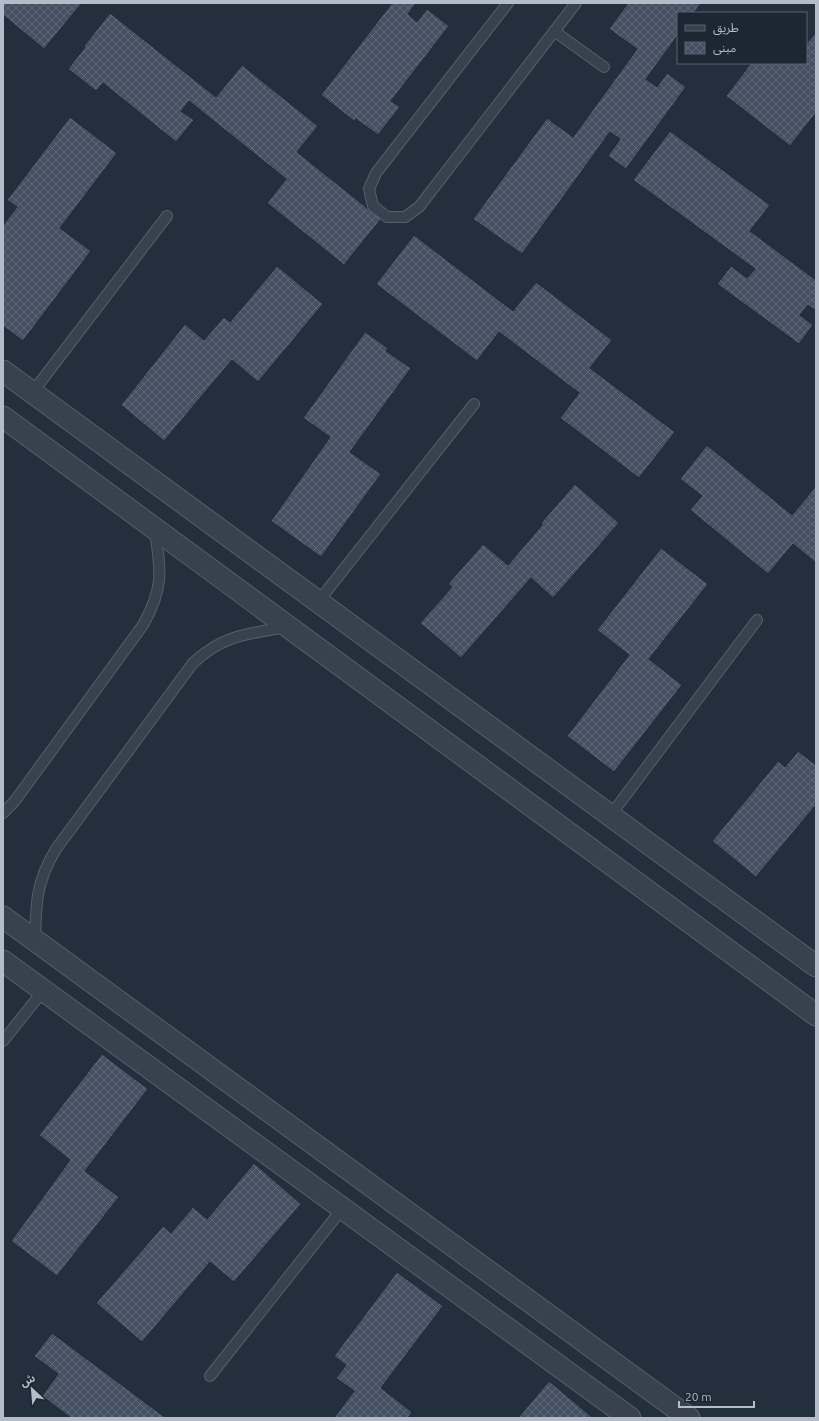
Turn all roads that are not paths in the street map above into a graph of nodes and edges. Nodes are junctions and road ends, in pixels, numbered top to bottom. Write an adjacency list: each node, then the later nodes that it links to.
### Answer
1 (508, 3): 3 (lane)
2 (576, 3): 3 (lane)
3 (554, 31): 4 (lane)
4 (604, 67)
5 (167, 216): 7 (lane)
6 (3, 371): 7 (street)
7 (32, 392): 11 (street)
8 (474, 404): 11 (lane)
9 (3, 417): 10 (street)
10 (155, 529): 13 (street); 14 (lane)
11 (318, 602): 15 (street)
12 (757, 620): 15 (lane)
13 (288, 627): 17 (lane); 21 (street)
14 (3, 813)
15 (610, 816): 19 (street)
16 (3, 917): 17 (street)
17 (35, 940): 26 (street)
18 (3, 961): 20 (street)
19 (816, 966)
20 (43, 991): 22 (lane); 23 (street)
21 (816, 1015)
22 (3, 1041)
23 (342, 1209): 24 (lane); 25 (street)
24 (210, 1376)
25 (630, 1418)
26 (689, 1418)

